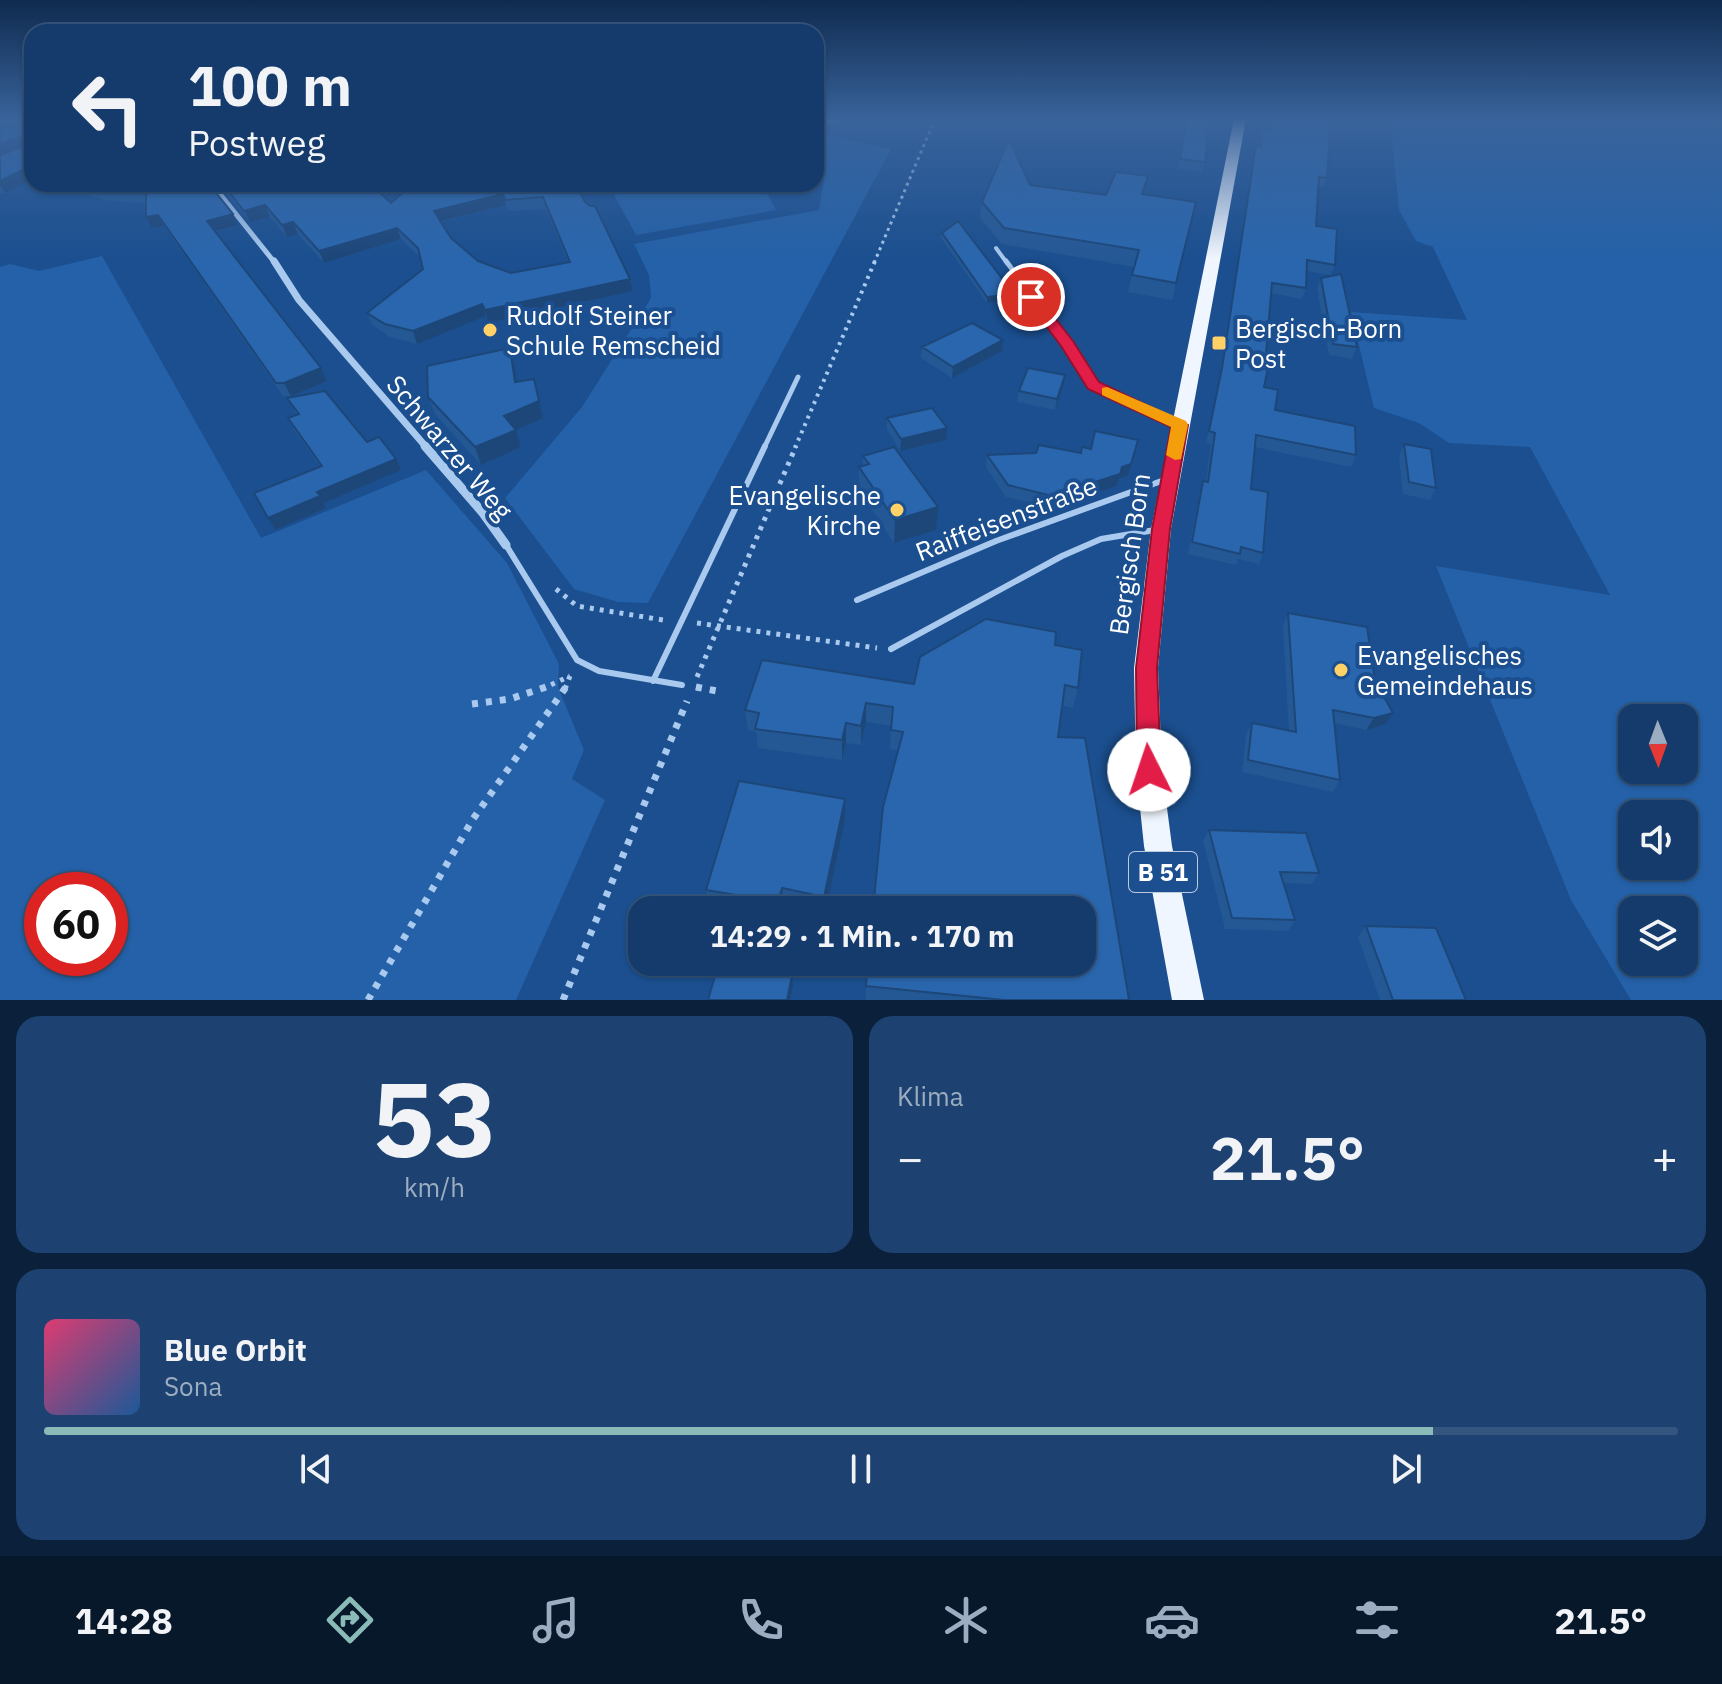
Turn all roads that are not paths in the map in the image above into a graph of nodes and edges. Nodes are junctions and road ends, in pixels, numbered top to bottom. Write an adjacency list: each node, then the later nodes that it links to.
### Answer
1 (1231, 166): 5 (main road, Bergisch Born / B 51)
2 (218, 192): 8 (street, Schwarzer Weg)
3 (996, 248): 5 (lane)
4 (798, 377): 11 (lane)
5 (1180, 425): 6 (main road, Bergisch Born / B 51)
6 (1171, 477): 7 (main road, Bergisch Born / B 51); 9 (lane, Raiffeisenstraße)
7 (1161, 529): 10 (lane, Raiffeisenstraße); 13 (main road, Bergisch Born / B 51)
8 (506, 545): 11 (lane, Schwarzer Weg)
9 (857, 600)
10 (891, 649)
11 (653, 681): 12 (lane)
12 (682, 685)
13 (1188, 1000)

